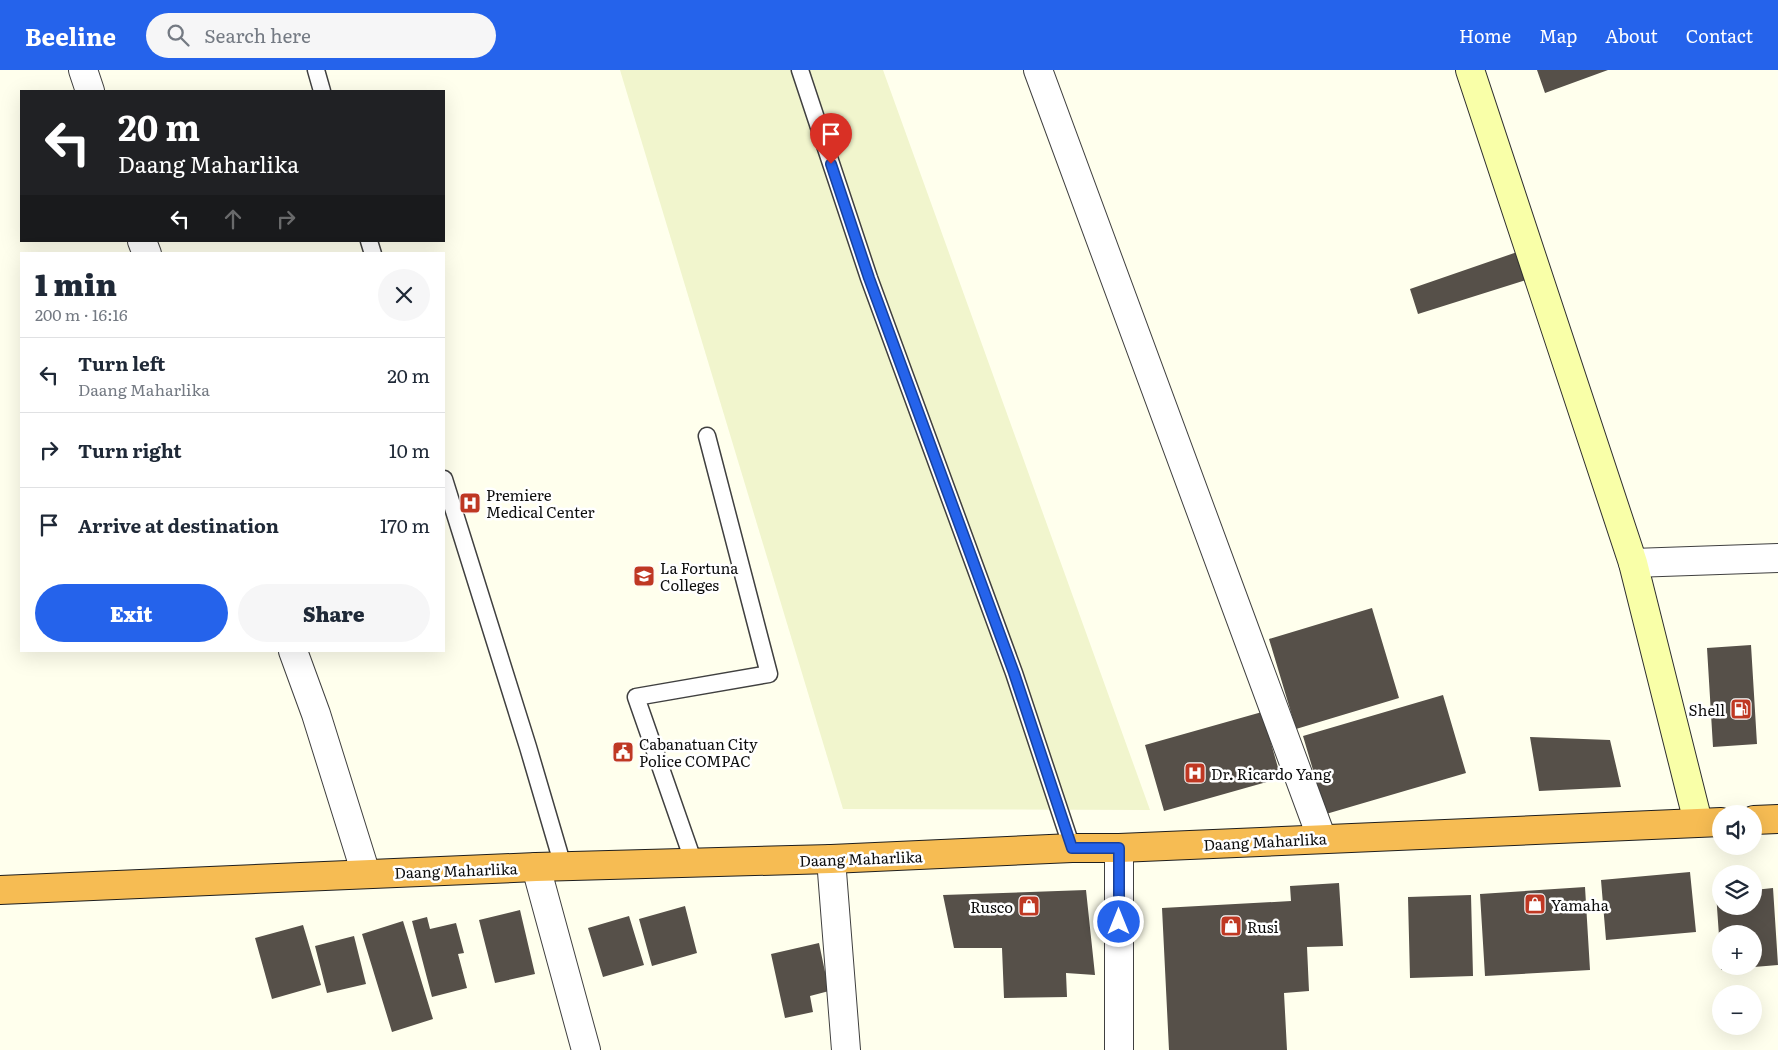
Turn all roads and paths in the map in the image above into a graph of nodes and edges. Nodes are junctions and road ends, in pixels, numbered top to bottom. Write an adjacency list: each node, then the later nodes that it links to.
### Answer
1 (83, 70): 6 (street)
2 (316, 70): 7 (lane)
3 (800, 70): 17 (lane)
4 (1038, 70): 16 (street)
5 (1470, 70): 11 (street)
6 (90, 90)
7 (322, 90)
8 (707, 436): 20 (lane)
9 (445, 483): 21 (lane)
10 (1778, 558): 11 (street)
11 (1633, 563): 15 (street)
12 (294, 652): 23 (street)
13 (1778, 819): 14 (highway)
14 (1762, 820)
15 (1709, 822): 16 (highway, Daang Maharlika)
16 (1322, 839): 18 (highway, Daang Maharlika)
17 (1072, 848): 18 (highway, Daang Maharlika); 19 (highway, Daang Maharlika)
18 (1119, 848): 27 (street)
19 (831, 859): 20 (highway, Daang Maharlika); 26 (street)
20 (694, 863): 21 (highway, Daang Maharlika)
21 (564, 866): 22 (highway, Daang Maharlika)
22 (536, 867): 23 (highway, Daang Maharlika); 25 (street)
23 (366, 874): 24 (highway, Daang Maharlika)
24 (0, 890)
25 (586, 1050)
26 (846, 1050)
27 (1119, 1050)

